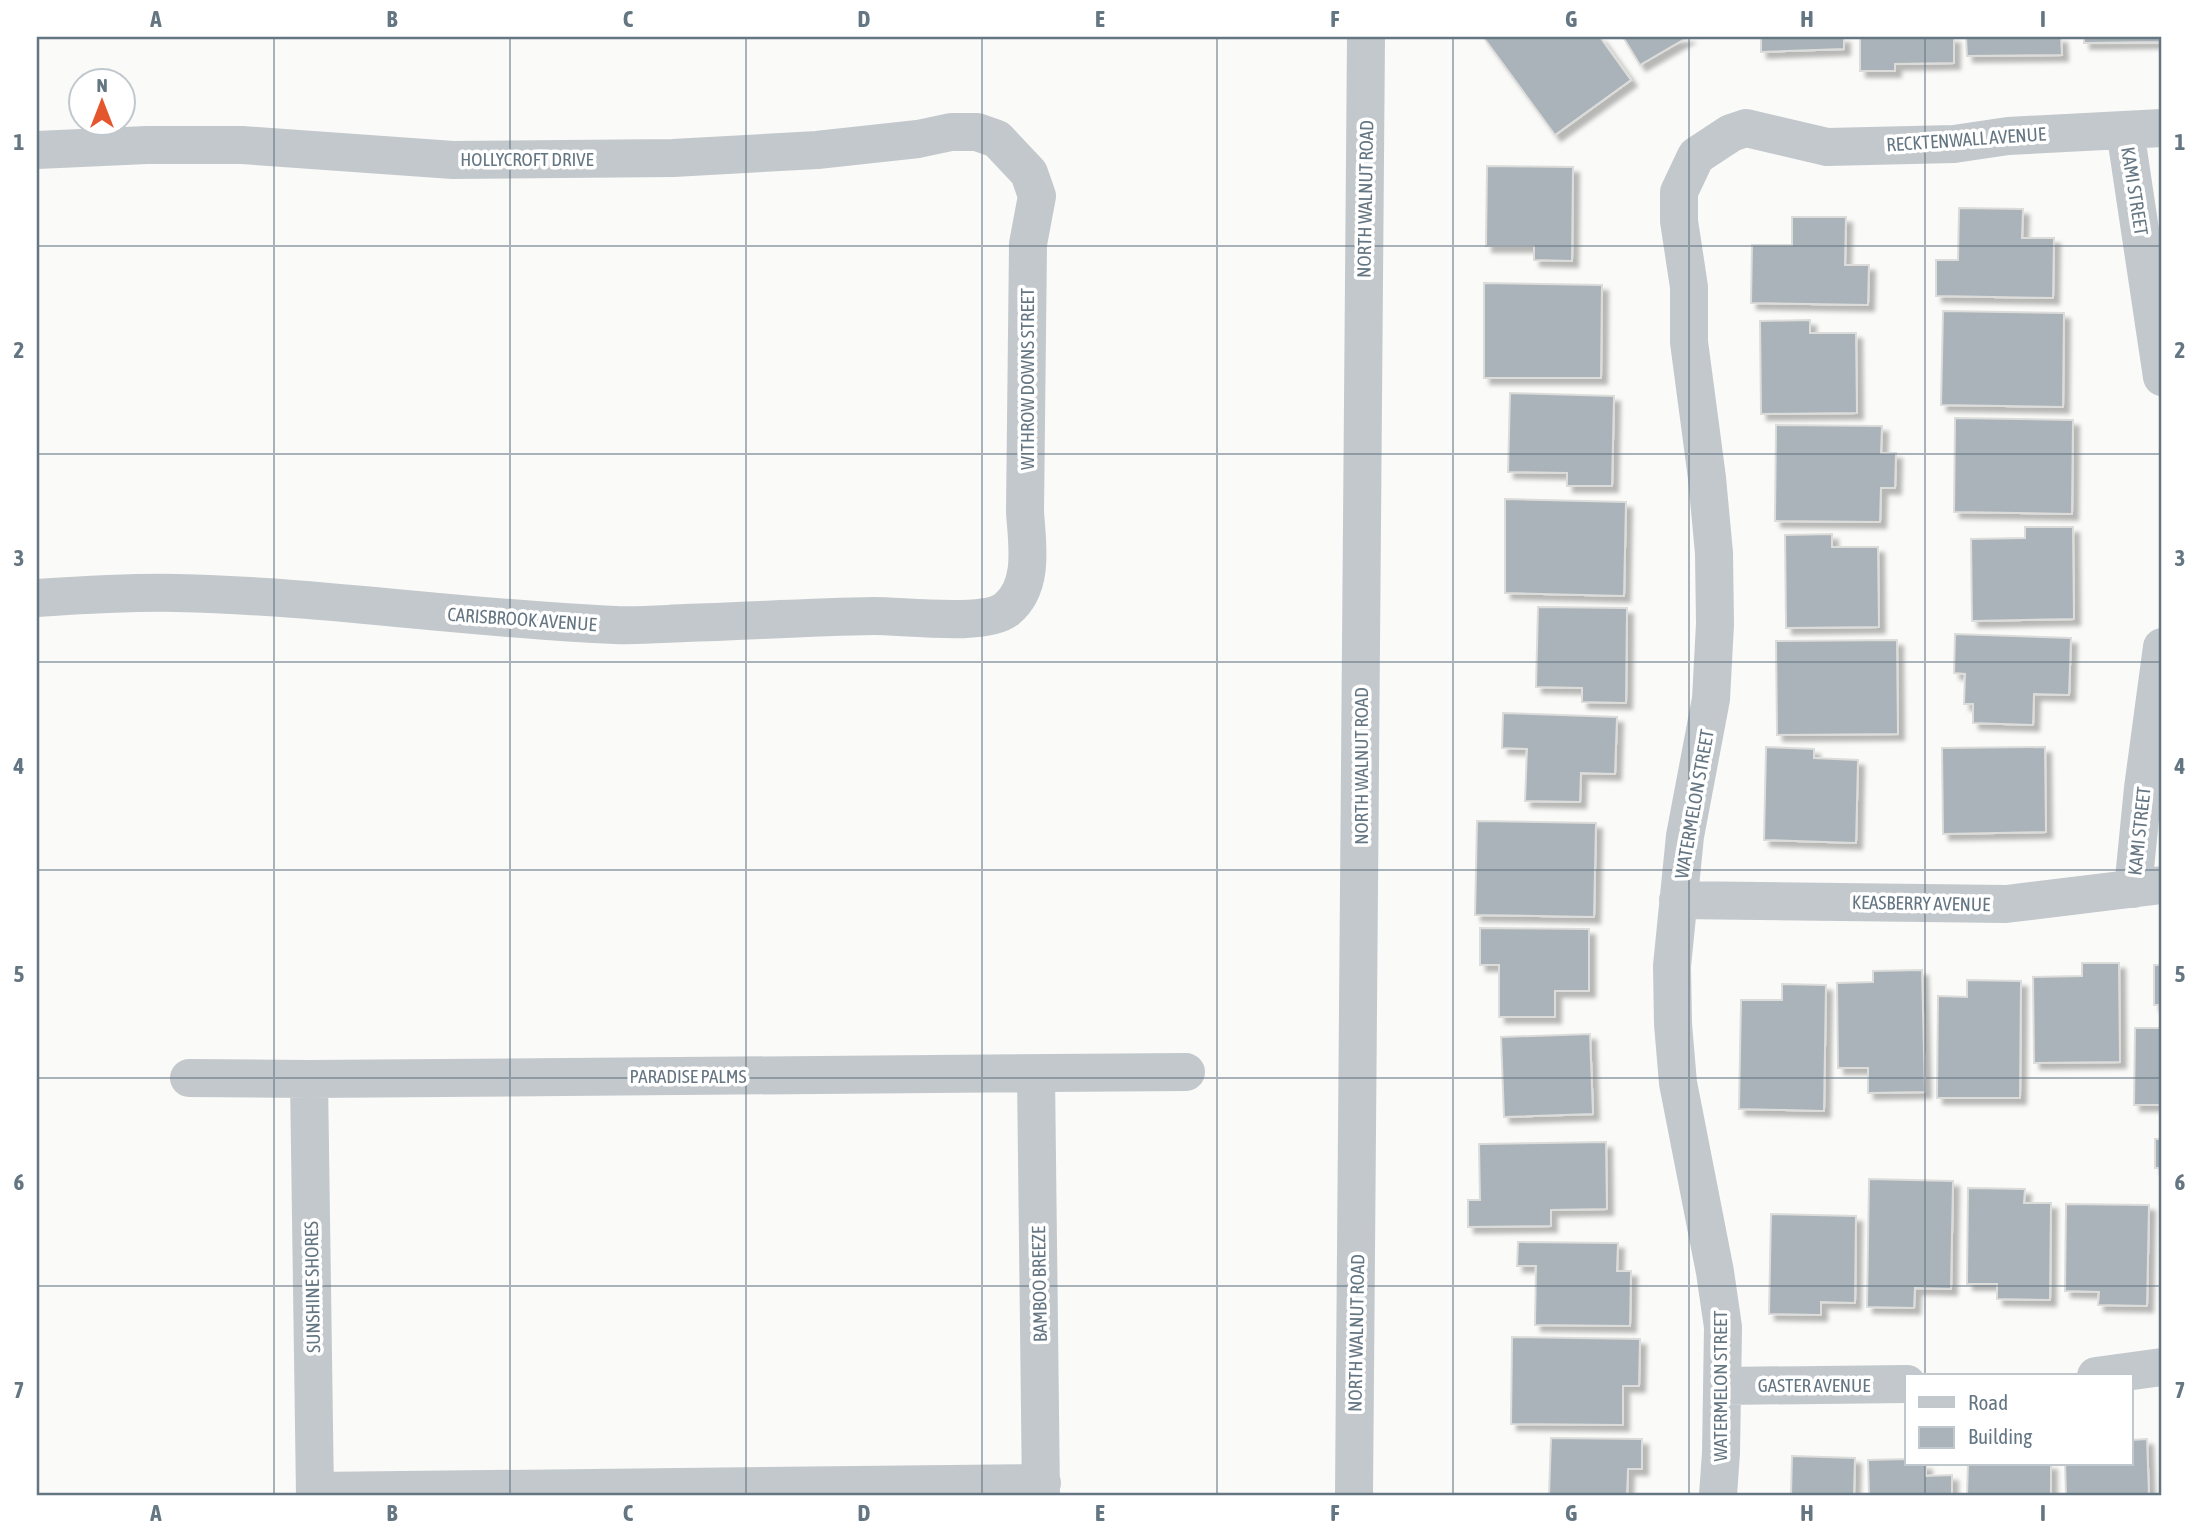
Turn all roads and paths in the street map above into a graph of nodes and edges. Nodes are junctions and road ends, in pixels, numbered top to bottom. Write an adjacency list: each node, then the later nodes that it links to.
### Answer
1 (1366, 37): 22 (street, NORTH WALNUT ROAD)
2 (2144, 129): 5 (street, RECKTENWALL AVENUE); 6 (street, KAMI STREET)
3 (37, 150): 4 (street, HOLLYCROFT DRIVE)
4 (1009, 152): 8 (street, WITHROW DOWNS STREET)
5 (1696, 156): 11 (street, WATERMELON STREET)
6 (2162, 377)
7 (37, 598): 8 (street, CARISBROOK AVENUE)
8 (1007, 610)
9 (2162, 647): 10 (street, KAMI STREET)
10 (2147, 887): 11 (street, KEASBERRY AVENUE)
11 (1678, 900): 19 (street, WATERMELON STREET)
12 (1186, 1072): 13 (street, PARADISE PALMS)
13 (1036, 1074): 15 (street, PARADISE PALMS); 20 (street, BAMBOO BREEZE)
14 (189, 1078): 15 (street, PARADISE PALMS)
15 (309, 1079): 21 (street, SUNSHINE SHORES)
16 (2162, 1367): 17 (street)
17 (2111, 1374)
18 (1905, 1384): 19 (street, GASTER AVENUE)
19 (1722, 1386): 23 (street, WATERMELON STREET)
20 (1041, 1489): 21 (street)
21 (315, 1493)
22 (1354, 1495)
23 (1718, 1495)

